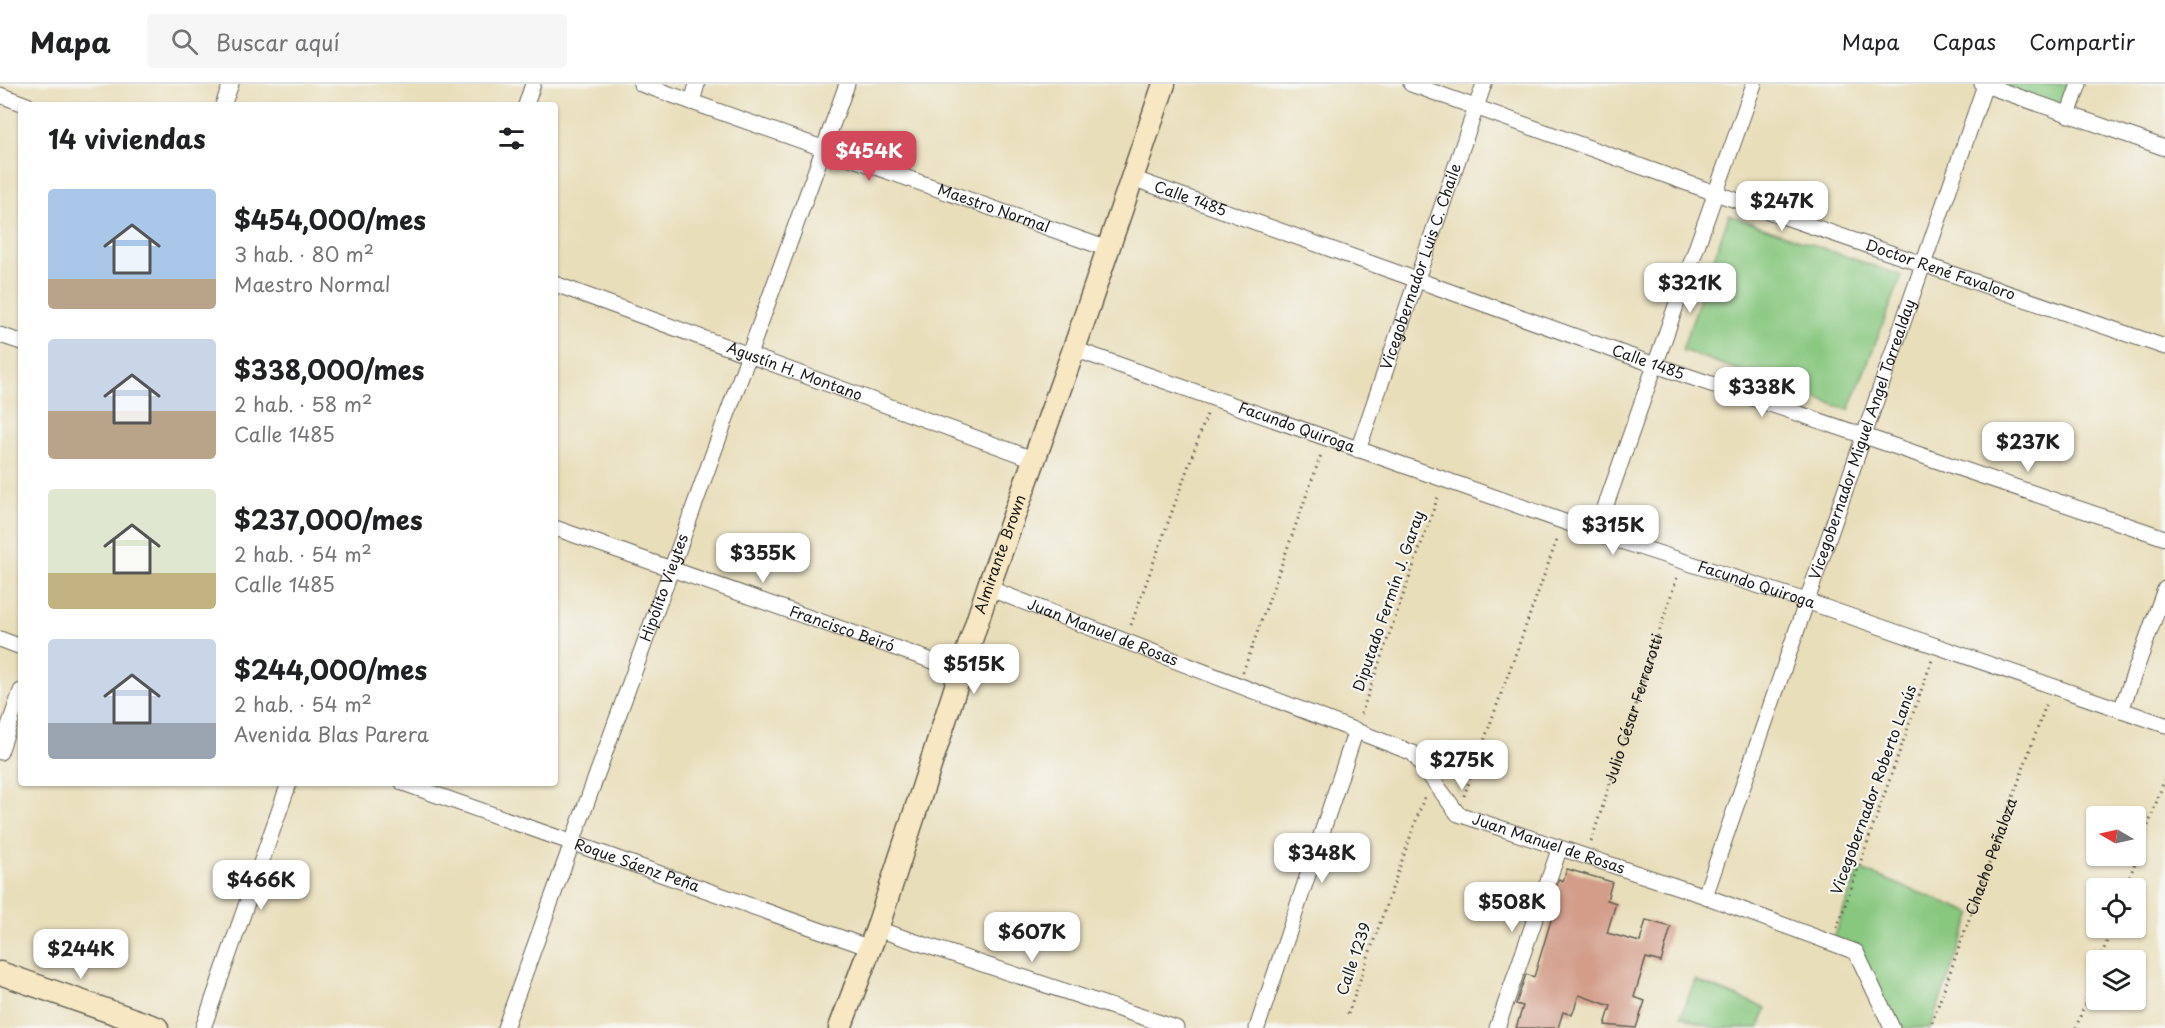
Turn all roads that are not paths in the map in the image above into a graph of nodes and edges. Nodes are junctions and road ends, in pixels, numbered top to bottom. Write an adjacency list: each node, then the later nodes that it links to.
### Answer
1 (231, 84): 14 (street)
2 (533, 84): 15 (street)
3 (641, 84): 16 (street, Maestro Normal)
4 (698, 84): 16 (street)
5 (846, 84): 20 (street, Hipólito Vieytes)
6 (1164, 84): 21 (main road, Almirante Brown)
7 (1411, 84): 17 (street, Doctor René Favaloro)
8 (1484, 84): 17 (street, Vicegobernador Luis C. Chaile)
9 (1754, 84): 22 (street)
10 (1983, 84): 18 (street); 24 (street, Vicegobernador Miguel Angel Torrealday)
11 (2079, 84): 18 (street)
12 (0, 95): 13 (street)
13 (19, 102)
14 (225, 102)
15 (527, 102)
16 (692, 102): 20 (street, Maestro Normal)
17 (1476, 108): 22 (street, Doctor René Favaloro); 25 (street, Vicegobernador Luis C. Chaile)
18 (2068, 115): 19 (street)
19 (2165, 148)
20 (824, 149): 23 (street, Maestro Normal); 31 (street, Hipólito Vieytes)
21 (1132, 178): 23 (main road, Almirante Brown); 25 (street, Calle 1485)
22 (1715, 193): 24 (street, Doctor René Favaloro); 32 (street)
23 (1108, 249): 30 (main road, Almirante Brown)
24 (1923, 262): 29 (street, Doctor René Favaloro); 33 (street, Vicegobernador Miguel Angel Torrealday)
25 (1416, 280): 32 (street, Calle 1485); 34 (street, Vicegobernador Luis C. Chaile)
26 (558, 285): 31 (street, Agustín H. Montano)
27 (0, 335): 28 (street)
28 (18, 341)
29 (2165, 347)
30 (1074, 349): 34 (street, Facundo Quiroga); 35 (main road, Almirante Brown)
31 (749, 356): 35 (street, Agustín H. Montano); 39 (street, Hipólito Vieytes)
32 (1655, 365): 33 (street, Calle 1485); 37 (street)
33 (1864, 434): 38 (street, Calle 1485); 42 (street, Vicegobernador Miguel Angel Torrealday)
34 (1358, 450): 37 (street, Facundo Quiroga)
35 (1033, 459): 40 (main road, Almirante Brown)
36 (558, 529): 39 (street, Francisco Beiró)
37 (1596, 533): 42 (street, Facundo Quiroga)
38 (2165, 538)
39 (672, 569): 45 (street, Francisco Beiró); 53 (street, Hipólito Vieytes)
40 (988, 588): 45 (main road, Almirante Brown); 49 (street, Juan Manuel de Rosas)
41 (2165, 589): 47 (street)
42 (1806, 602): 47 (street, Facundo Quiroga); 55 (street, Vicegobernador Miguel Angel Torrealday)
43 (0, 639): 44 (street)
44 (18, 645)
45 (960, 671): 56 (main road, Almirante Brown)
46 (18, 700): 50 (street)
47 (2121, 710): 48 (street, Facundo Quiroga)
48 (2165, 725)
49 (1356, 730): 54 (street, Juan Manuel de Rosas); 63 (street)
50 (0, 752)
51 (288, 786): 59 (street)
52 (411, 786): 53 (street, Roque Sáenz Peña)
53 (572, 844): 56 (street, Roque Sáenz Peña); 60 (street, Hipólito Vieytes)
54 (1558, 850): 55 (street, Juan Manuel de Rosas); 64 (street)
55 (1705, 896): 65 (street, Juan Manuel de Rosas)
56 (874, 938): 61 (main road, Almirante Brown); 62 (street, Roque Sáenz Peña)
57 (0, 973): 58 (main road)
58 (151, 1027)
59 (203, 1028)
60 (505, 1028)
61 (840, 1028)
62 (1176, 1028)
63 (1257, 1028)
64 (1497, 1028)
65 (1892, 1028)

